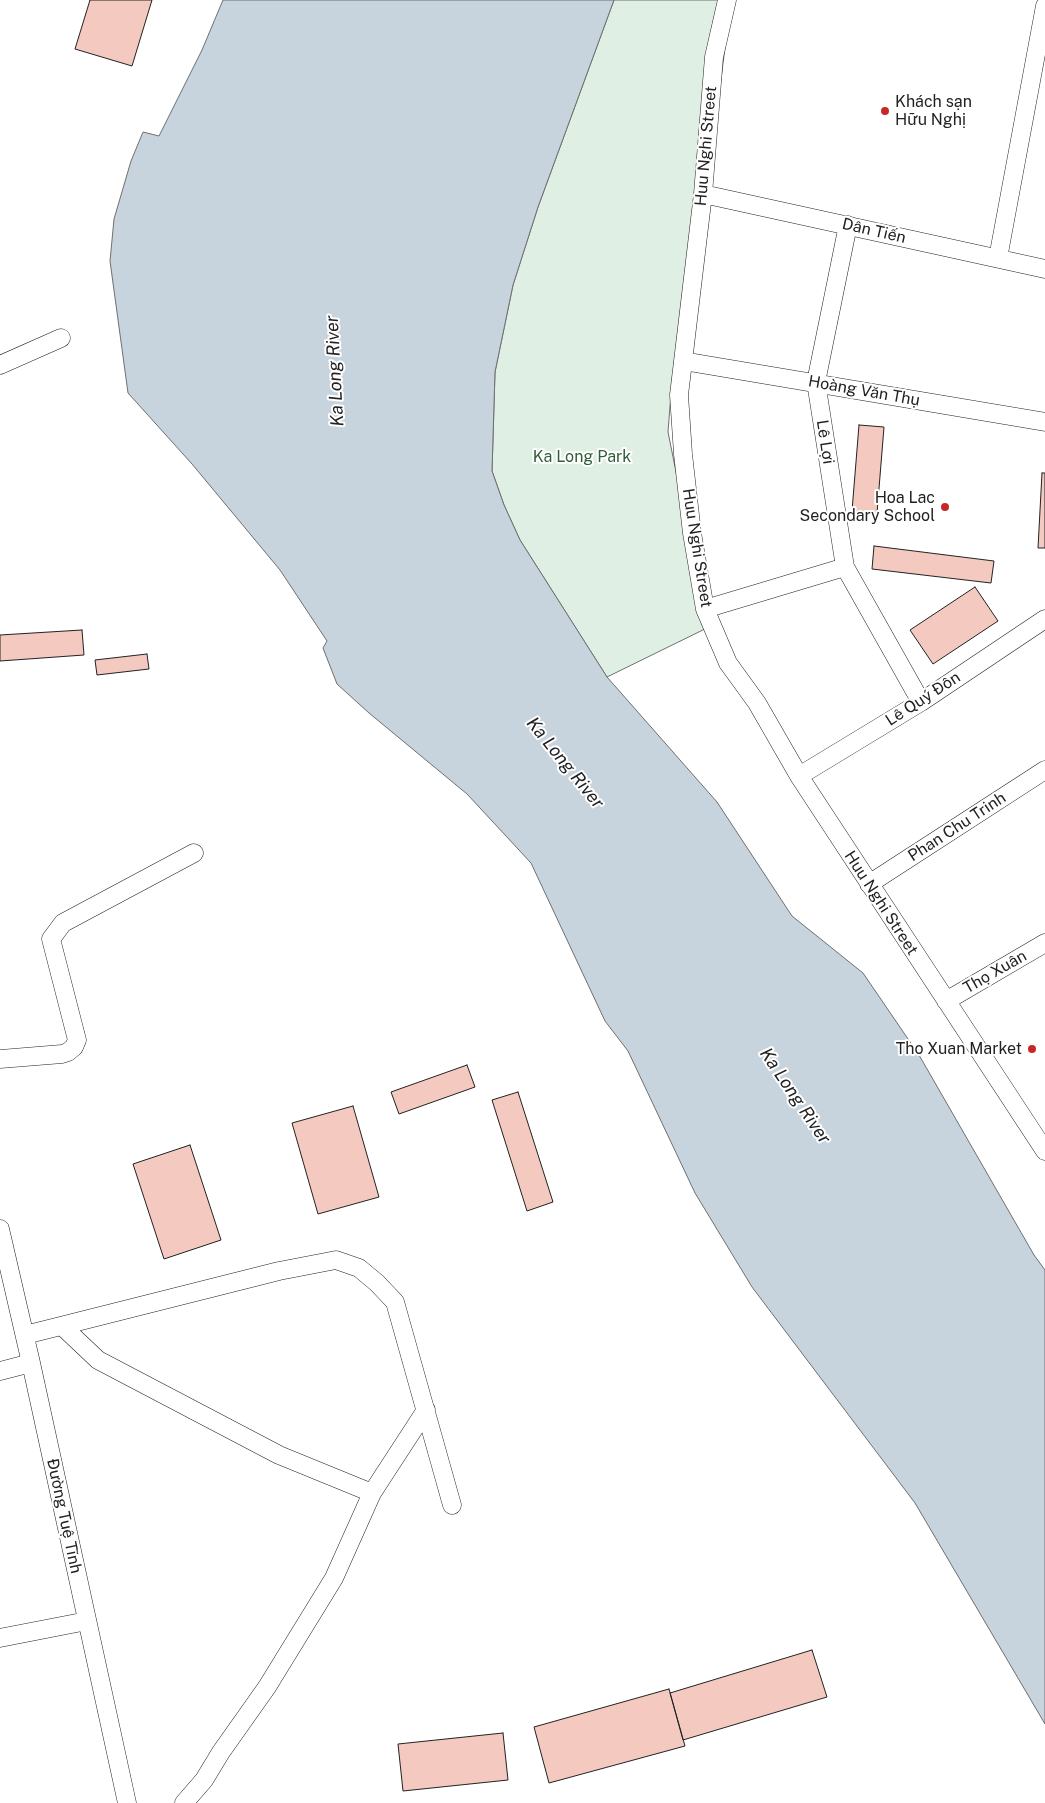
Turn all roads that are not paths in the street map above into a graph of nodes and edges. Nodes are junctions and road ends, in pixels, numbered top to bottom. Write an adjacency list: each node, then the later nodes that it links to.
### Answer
1 (727, 0): 3 (street, Huu Nghi Street)
2 (1045, 6): 5 (street)
3 (703, 194): 4 (street, Dân Tiến); 8 (street, Huu Nghi Street)
4 (848, 225): 5 (street, Dân Tiến); 10 (street, Lê Lợi)
5 (998, 258): 6 (street, Dân Tiến)
6 (1045, 269)
7 (60, 338): 9 (street)
8 (683, 361): 10 (street, Hoàng Văn Thụ); 13 (street, Huu Nghi Street)
9 (0, 365)
10 (816, 382): 11 (street, Hoàng Văn Thụ); 12 (street, Lê Lợi)
11 (1045, 422)
12 (845, 567): 13 (street); 15 (street, Lê Lợi)
13 (705, 609): 17 (street, Huu Nghi Street)
14 (1045, 619): 15 (street, Lê Quý Đôn)
15 (921, 702): 17 (street, Lê Quý Đôn)
16 (1045, 770): 19 (street, Phan Chu Trinh)
17 (799, 776): 19 (street, Huu Nghi Street)
18 (194, 853): 22 (street)
19 (869, 884): 21 (street, Huu Nghi Street)
20 (1045, 943): 21 (street, Thọ Xuân)
21 (946, 1001): 23 (street, Huu Nghi Street)
22 (0, 1059)
23 (1045, 1151)
24 (0, 1229): 25 (street, Đường Tuệ Tĩnh)
25 (2, 1248): 27 (street, Đường Tuệ Tĩnh)
26 (62, 1326): 27 (street); 30 (street); 31 (street)
27 (25, 1335): 28 (street, Đường Tuệ Tĩnh)
28 (31, 1363): 29 (street); 33 (street, Đường Tuệ Tĩnh)
29 (0, 1371)
30 (426, 1410): 31 (street); 32 (street)
31 (372, 1493): 36 (street)
32 (452, 1505)
33 (87, 1621): 34 (street); 35 (street, Đường Tuệ Tĩnh)
34 (0, 1638)
35 (127, 1803)
36 (184, 1803)

